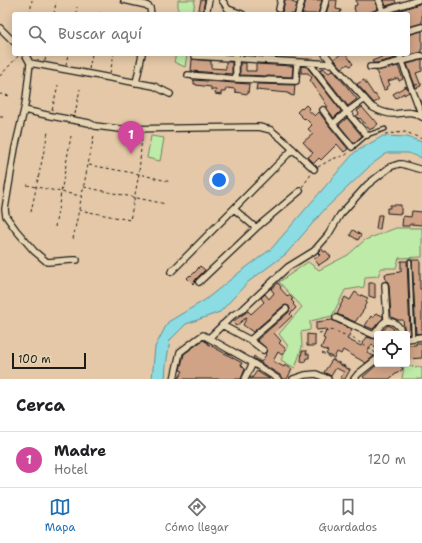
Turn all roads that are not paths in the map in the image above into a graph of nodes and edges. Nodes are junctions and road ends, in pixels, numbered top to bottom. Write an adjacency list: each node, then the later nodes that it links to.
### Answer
1 (124, 0): 10 (street)
2 (209, 0): 11 (street)
3 (222, 0): 12 (street)
4 (281, 0): 9 (street)
5 (302, 0): 13 (street)
6 (326, 0): 14 (street)
7 (379, 0): 15 (street)
8 (418, 0): 16 (street)
9 (279, 9)
10 (151, 12)
11 (206, 12)
12 (236, 12)
13 (299, 12)
14 (323, 12)
15 (384, 12)
16 (387, 12)
17 (422, 27): 19 (street)
18 (0, 28): 20 (street)
19 (410, 30)
20 (12, 40)
21 (26, 56): 31 (street)
22 (142, 56): 36 (street)
23 (195, 56): 24 (street)
24 (236, 56): 29 (street); 35 (street)
25 (327, 56): 32 (street)
26 (400, 56): 28 (street)
27 (422, 56): 28 (street)
28 (402, 61): 33 (street); 42 (street)
29 (298, 62): 30 (street); 35 (street)
30 (309, 62): 32 (street); 41 (street)
31 (30, 63): 36 (street); 39 (street)
32 (333, 64): 38 (street)
33 (370, 67)
34 (188, 75): 35 (street)
35 (236, 79)
36 (136, 83): 37 (street)
37 (170, 94)
38 (365, 99): 41 (street); 42 (street)
39 (24, 110): 47 (street); 51 (street)
40 (323, 110): 43 (street)
41 (347, 112): 43 (street); 45 (street)
42 (422, 117)
43 (333, 124): 46 (street)
44 (385, 129): 45 (lane)
45 (367, 135): 46 (lane)
46 (352, 149)
47 (293, 150): 48 (street); 52 (street)
48 (314, 169)
49 (422, 170): 62 (street)
50 (300, 191): 53 (street)
51 (2, 208): 54 (street)
52 (234, 208): 53 (street); 56 (street)
53 (256, 228): 57 (street)
54 (77, 260)
55 (410, 261): 64 (lane)
56 (171, 272)
57 (199, 282)
58 (385, 285): 61 (street)
59 (286, 309): 68 (street)
60 (336, 318): 61 (street)
61 (387, 320): 63 (street)
62 (222, 325): 66 (street); 68 (street)
63 (400, 331)
64 (410, 331)
65 (422, 337): 67 (street)
66 (209, 338): 71 (street); 74 (street)
67 (410, 338)
68 (250, 340): 69 (street)
69 (263, 350)
70 (374, 361): 72 (street)
71 (254, 362): 75 (street); 76 (street)
72 (356, 376)
73 (300, 377): 77 (street); 78 (street)
74 (174, 379)
75 (245, 379)
76 (278, 379)
77 (293, 379)
78 (328, 379)

